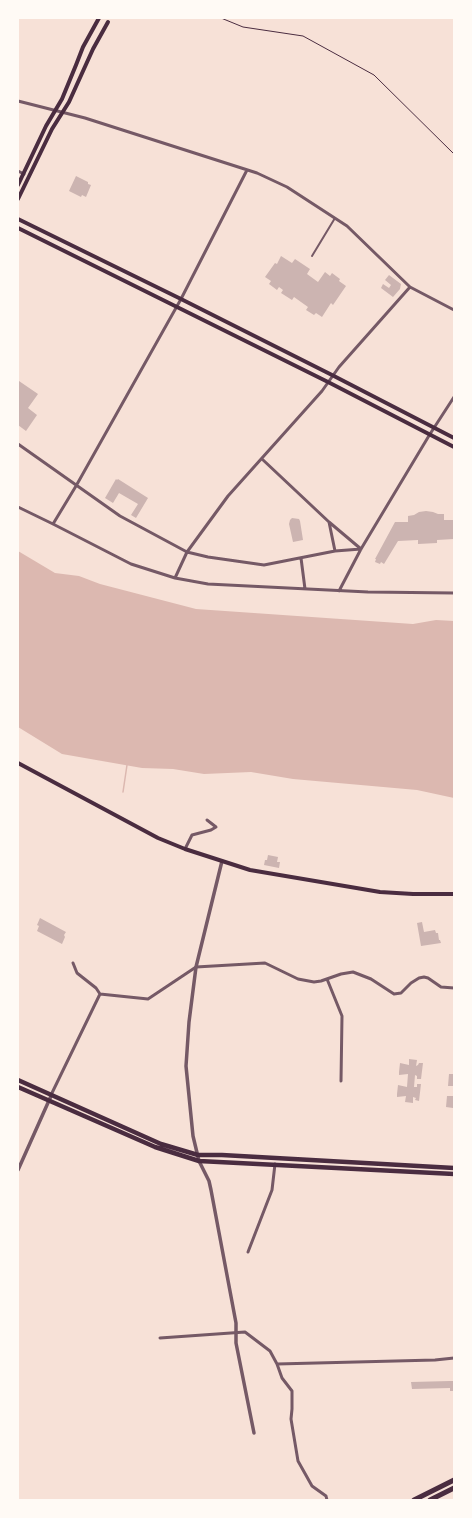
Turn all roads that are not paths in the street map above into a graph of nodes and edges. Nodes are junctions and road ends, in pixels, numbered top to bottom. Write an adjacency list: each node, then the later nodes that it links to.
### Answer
1 (99, 18): 4 (main road)
2 (108, 22): 5 (main road)
3 (18, 101): 4 (street)
4 (55, 110): 5 (street); 8 (main road)
5 (63, 112): 6 (street); 10 (main road)
6 (247, 170): 11 (street); 16 (street)
7 (18, 171): 8 (street)
8 (24, 174): 9 (main road)
9 (18, 185)
10 (18, 199)
11 (336, 218): 14 (street); 15 (street)
12 (18, 219): 16 (main road)
13 (18, 228): 17 (main road)
14 (312, 256)
15 (410, 287): 18 (street); 19 (street)
16 (181, 299): 17 (street); 19 (main road)
17 (176, 308): 20 (main road); 28 (street)
18 (454, 310)
19 (332, 375): 20 (street); 22 (main road)
20 (328, 382): 23 (main road); 27 (street)
21 (454, 397): 22 (street)
22 (434, 428): 23 (street); 24 (main road)
23 (430, 434): 26 (main road); 32 (street)
24 (454, 438)
25 (18, 444): 28 (street)
26 (454, 447)
27 (262, 459): 30 (street); 34 (street)
28 (76, 486): 31 (street); 34 (street)
29 (18, 507): 31 (street)
30 (329, 522): 32 (street); 33 (street)
31 (53, 524): 36 (street)
32 (362, 549): 33 (street); 38 (street)
33 (335, 551): 35 (street)
34 (187, 552): 35 (street); 36 (street)
35 (300, 558): 37 (street)
36 (175, 578): 37 (street)
37 (305, 589): 38 (street)
38 (339, 591): 39 (street)
39 (454, 593)
40 (18, 763): 42 (main road)
41 (207, 820): 42 (street)
42 (185, 849): 43 (main road)
43 (222, 861): 44 (main road); 46 (street)
44 (454, 894)
45 (73, 963): 49 (street)
46 (196, 967): 47 (street); 49 (street); 54 (street)
47 (327, 979): 48 (street); 51 (street)
48 (454, 988)
49 (100, 994): 53 (street)
50 (18, 1080): 53 (main road)
51 (341, 1081)
52 (18, 1087): 53 (main road)
53 (50, 1098): 54 (main road); 55 (main road); 58 (street)
54 (198, 1155): 55 (street); 57 (main road)
55 (199, 1160): 56 (main road); 61 (street)
56 (275, 1164): 59 (main road); 60 (street)
57 (454, 1168)
58 (18, 1170)
59 (454, 1174)
60 (248, 1252)
61 (236, 1333): 62 (street); 64 (street); 65 (street)
62 (160, 1338)
63 (454, 1358): 64 (street)
64 (277, 1364): 68 (street)
65 (254, 1433)
66 (454, 1480): 69 (highway)
67 (454, 1488): 70 (highway)
68 (327, 1500)
69 (414, 1500)
70 (430, 1500)

